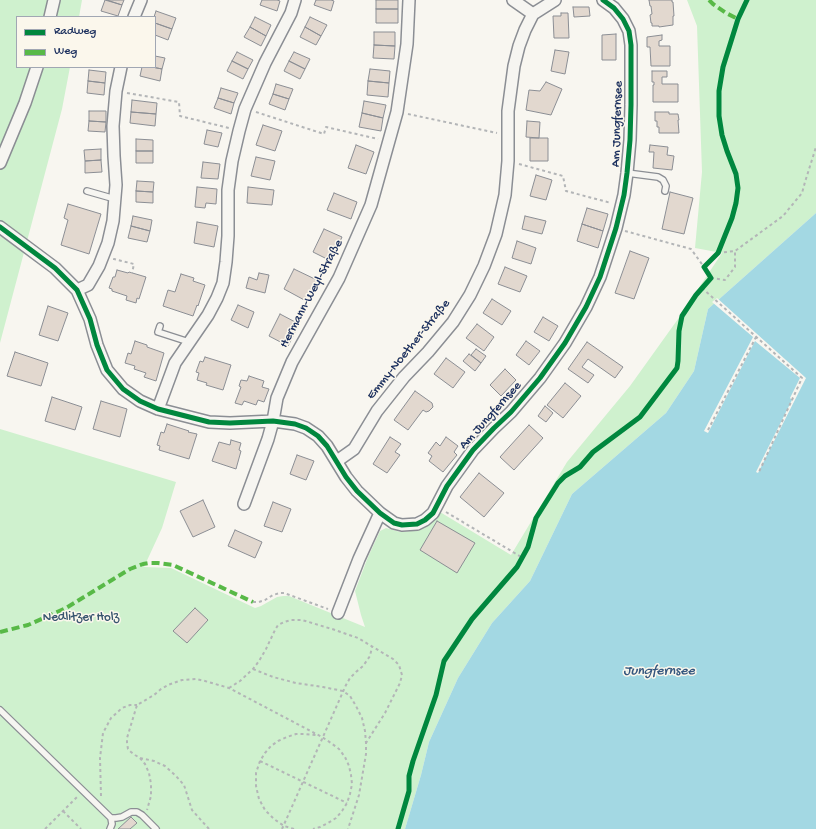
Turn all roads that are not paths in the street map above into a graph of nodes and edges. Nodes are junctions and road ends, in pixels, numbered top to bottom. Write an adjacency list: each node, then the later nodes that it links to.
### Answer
1 (54, 0): 9 (street)
2 (141, 0): 10 (street)
3 (295, 0): 21 (street)
4 (409, 0): 23 (street, Hermann-Weyl-Straße)
5 (513, 0): 8 (street)
6 (555, 0): 8 (street)
7 (602, 0): 14 (street, Am Jungfernsee)
8 (533, 14): 24 (street, Emmy-Noether-Straße)
9 (50, 16)
10 (134, 16)
11 (37, 68): 13 (street)
12 (121, 68): 17 (street)
13 (0, 163)
14 (627, 173): 16 (lane); 26 (street, Am Jungfernsee)
15 (87, 191): 17 (lane)
16 (665, 191)
17 (115, 199): 19 (street)
18 (0, 227): 19 (street, Am Jungfernsee)
19 (77, 290): 22 (street, Am Jungfernsee)
20 (160, 326): 21 (lane)
21 (189, 342): 22 (street)
22 (158, 409): 23 (street, Am Jungfernsee)
23 (273, 421): 24 (street, Am Jungfernsee); 25 (street, Hermann-Weyl-Straße)
24 (337, 461): 26 (street, Am Jungfernsee)
25 (244, 504)
26 (380, 513): 27 (street)
27 (338, 613)
28 (0, 710): 29 (lane)
29 (111, 818): 30 (lane); 31 (lane)
30 (110, 829)
31 (156, 829)

